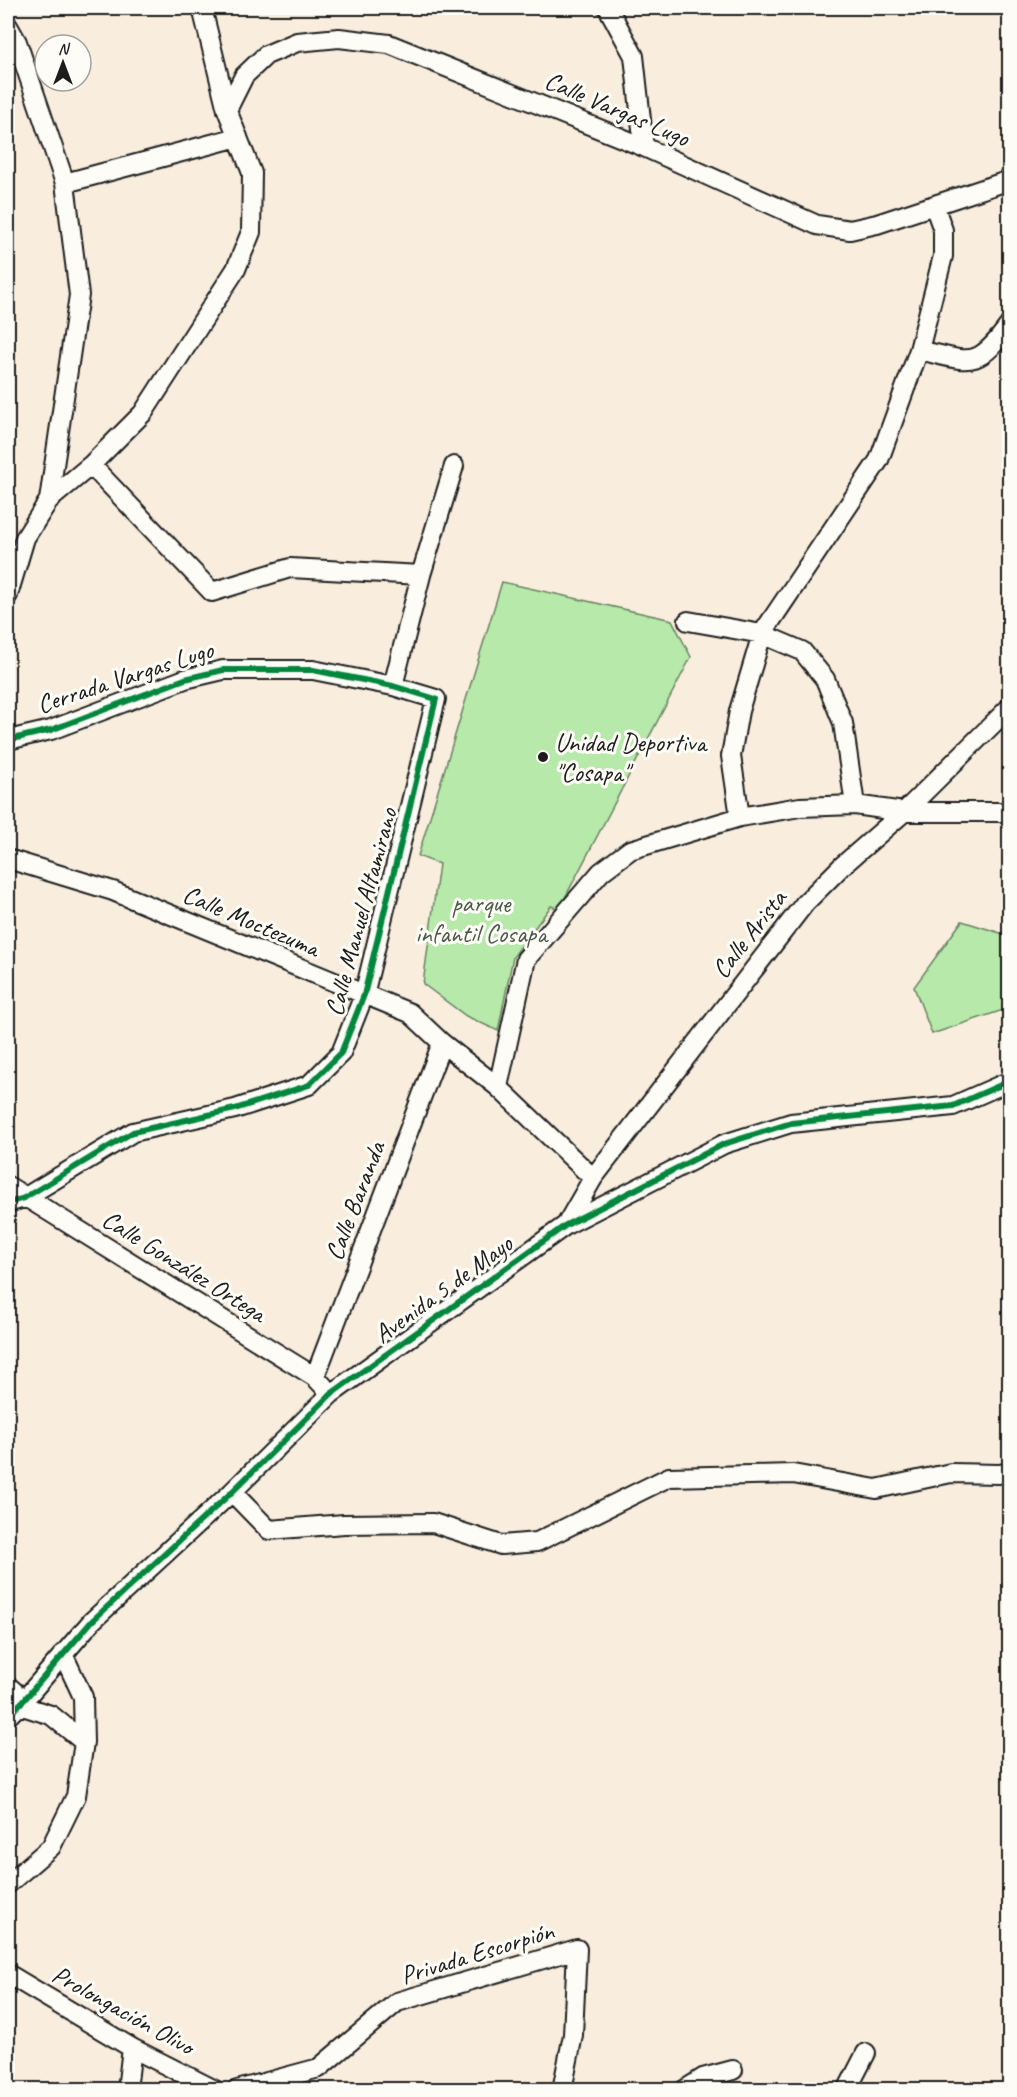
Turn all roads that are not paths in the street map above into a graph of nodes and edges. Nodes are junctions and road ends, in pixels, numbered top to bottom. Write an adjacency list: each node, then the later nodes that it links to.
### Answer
1 (202, 8): 4 (street)
2 (608, 8): 6 (street)
3 (8, 26): 8 (street)
4 (227, 111): 5 (street); 6 (street, Calle Vargas Lugo)
5 (238, 137): 8 (street); 12 (street)
6 (644, 147): 9 (street, Calle Vargas Lugo)
7 (1010, 180): 9 (street, Calle Vargas Lugo)
8 (65, 183): 14 (street)
9 (934, 205): 11 (street)
10 (1010, 324): 11 (street)
11 (919, 350): 18 (street)
12 (91, 465): 14 (street); 15 (street)
13 (454, 466): 15 (street)
14 (49, 500): 16 (street)
15 (421, 574): 19 (street)
16 (8, 595)
17 (688, 621): 18 (street)
18 (762, 634): 23 (street); 26 (street)
19 (393, 686): 20 (street, Cerrada Vargas Lugo); 22 (street, Cerrada Vargas Lugo)
20 (436, 699): 28 (street, Calle Manuel Altamirano)
21 (1010, 707): 24 (street, Calle Arista)
22 (8, 740)
23 (855, 806): 24 (street); 26 (street)
24 (904, 812): 25 (street); 32 (street, Calle Arista)
25 (1010, 812)
26 (740, 817): 31 (street)
27 (8, 859): 28 (street, Calle Moctezuma)
28 (364, 995): 29 (street, Calle Moctezuma); 34 (street, Calle Manuel Altamirano)
29 (442, 1043): 31 (street, Calle Moctezuma); 36 (street, Calle Baranda)
30 (1010, 1081): 35 (street, Avenida 5 de Mayo)
31 (498, 1087): 32 (street, Calle Moctezuma)
32 (592, 1178): 35 (street, Calle Arista)
33 (8, 1186): 34 (street, Calle González Ortega)
34 (16, 1200): 36 (street, Calle González Ortega)
35 (566, 1225): 37 (street, Avenida 5 de Mayo)
36 (315, 1377): 37 (street, Calle González Ortega)
37 (331, 1394): 39 (street, Avenida 5 de Mayo)
38 (1010, 1472): 39 (street)
39 (232, 1492): 40 (street, Avenida 5 de Mayo)
40 (63, 1654): 42 (street, Avenida 5 de Mayo); 43 (street)
41 (8, 1686): 42 (street)
42 (17, 1707): 43 (street)
43 (84, 1742): 44 (street)
44 (8, 1884)
45 (8, 1974): 46 (street, Prolongación Olivo)
46 (132, 2048): 49 (street); 50 (street, Prolongación Olivo)
47 (866, 2053): 54 (street)
48 (733, 2070): 53 (street)
49 (127, 2090)
50 (215, 2090)
51 (237, 2090): 52 (street, Privada Escorpión)
52 (562, 2090)
53 (684, 2090)
54 (847, 2090)

